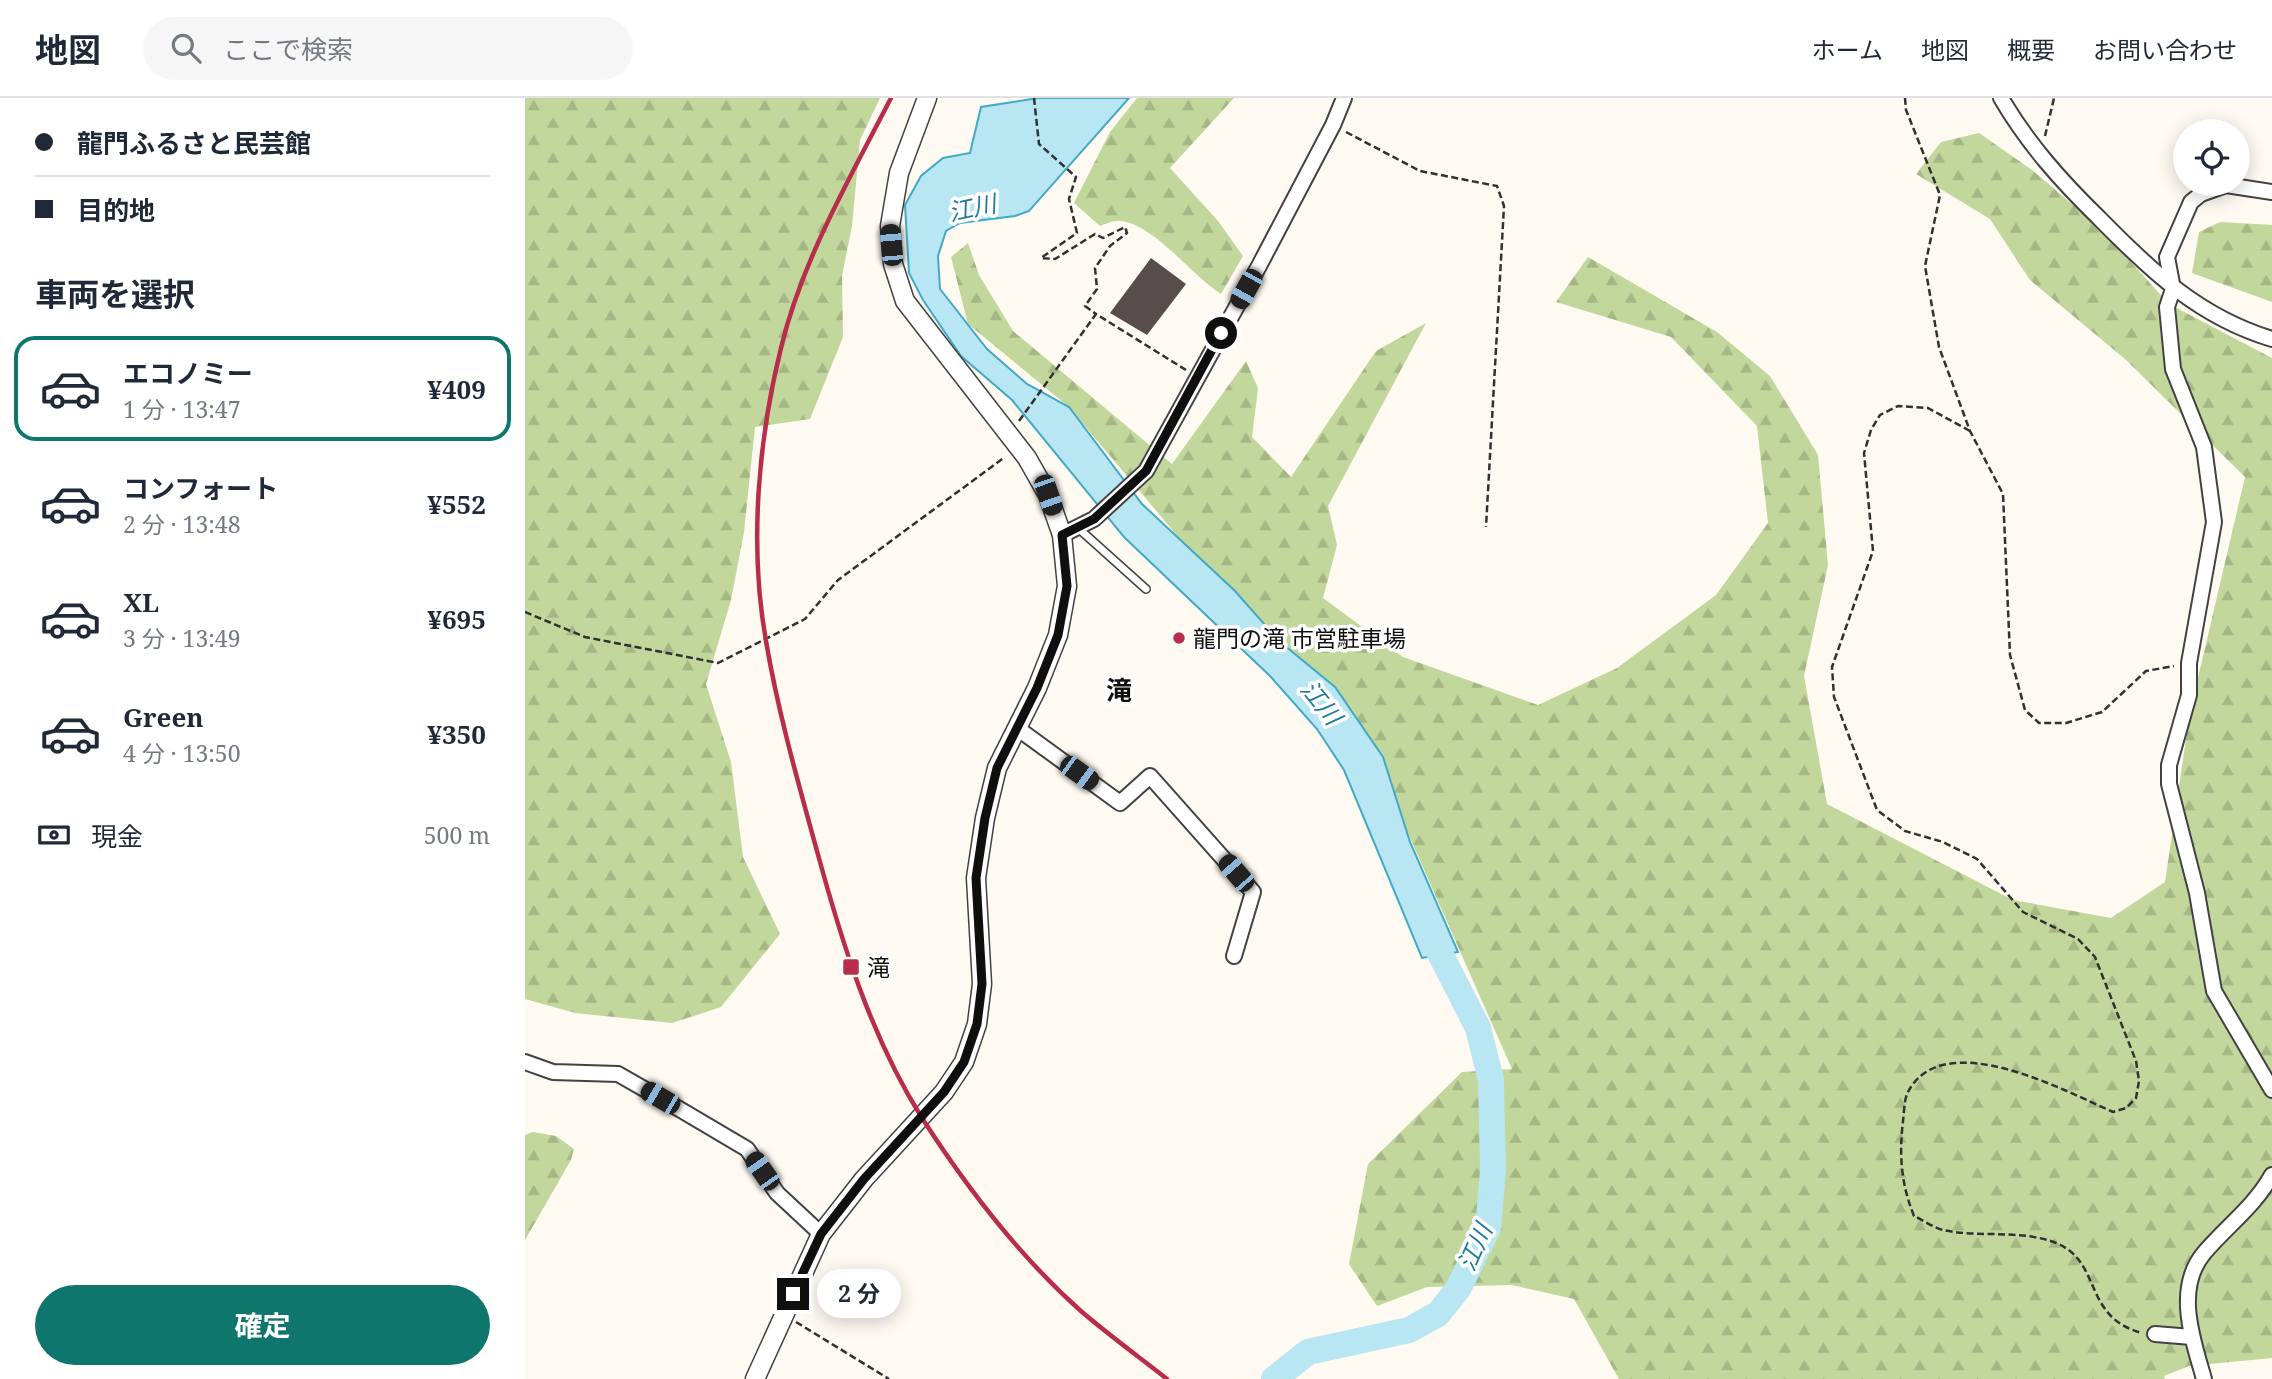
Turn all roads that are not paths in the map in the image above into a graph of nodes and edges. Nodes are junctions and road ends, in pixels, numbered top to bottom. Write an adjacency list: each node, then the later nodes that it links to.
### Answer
1 (927, 98): 7 (street)
2 (1344, 98): 7 (street)
3 (2001, 98): 5 (street)
4 (2272, 192): 5 (street)
5 (2173, 289): 6 (street); 12 (street)
6 (2272, 339)
7 (1070, 531): 8 (lane); 9 (street)
8 (1146, 589)
9 (1017, 728): 10 (street); 14 (street)
10 (1234, 956)
11 (525, 1062): 14 (street)
12 (2272, 1090)
13 (2272, 1175): 16 (street)
14 (821, 1234): 17 (street)
15 (2155, 1334): 16 (street)
16 (2192, 1338): 18 (street)
17 (755, 1379)
18 (2204, 1379)

